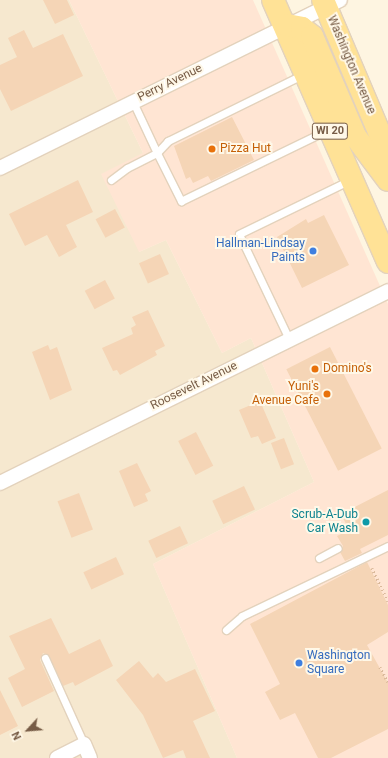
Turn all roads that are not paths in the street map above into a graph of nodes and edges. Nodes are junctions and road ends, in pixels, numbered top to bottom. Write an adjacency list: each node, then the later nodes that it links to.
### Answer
1 (273, 0): 4 (main road, WI 20)
2 (305, 0): 3 (main road)
3 (330, 2): 4 (street, Perry Avenue); 8 (main road, Washington Avenue)
4 (286, 25): 5 (main road, WI 20); 6 (street, Perry Avenue); 13 (main road)
5 (305, 74): 7 (main road, WI 20); 9 (lane)
6 (133, 102): 9 (lane); 10 (street, Perry Avenue)
7 (329, 129): 9 (lane); 12 (main road, WI 20)
8 (388, 152)
9 (157, 153): 11 (lane)
10 (0, 168)
11 (111, 180)
12 (350, 180): 14 (main road, WI 20); 16 (lane)
13 (388, 180)
14 (388, 262)
15 (388, 291): 16 (street, Roosevelt Avenue)
16 (289, 339): 17 (street, Roosevelt Avenue)
17 (0, 483)
18 (388, 546): 21 (lane)
19 (338, 548): 20 (lane)
20 (319, 558)
21 (226, 630)
22 (45, 658): 23 (lane)
23 (84, 744): 24 (street); 25 (street)
24 (56, 758)
25 (90, 758)

